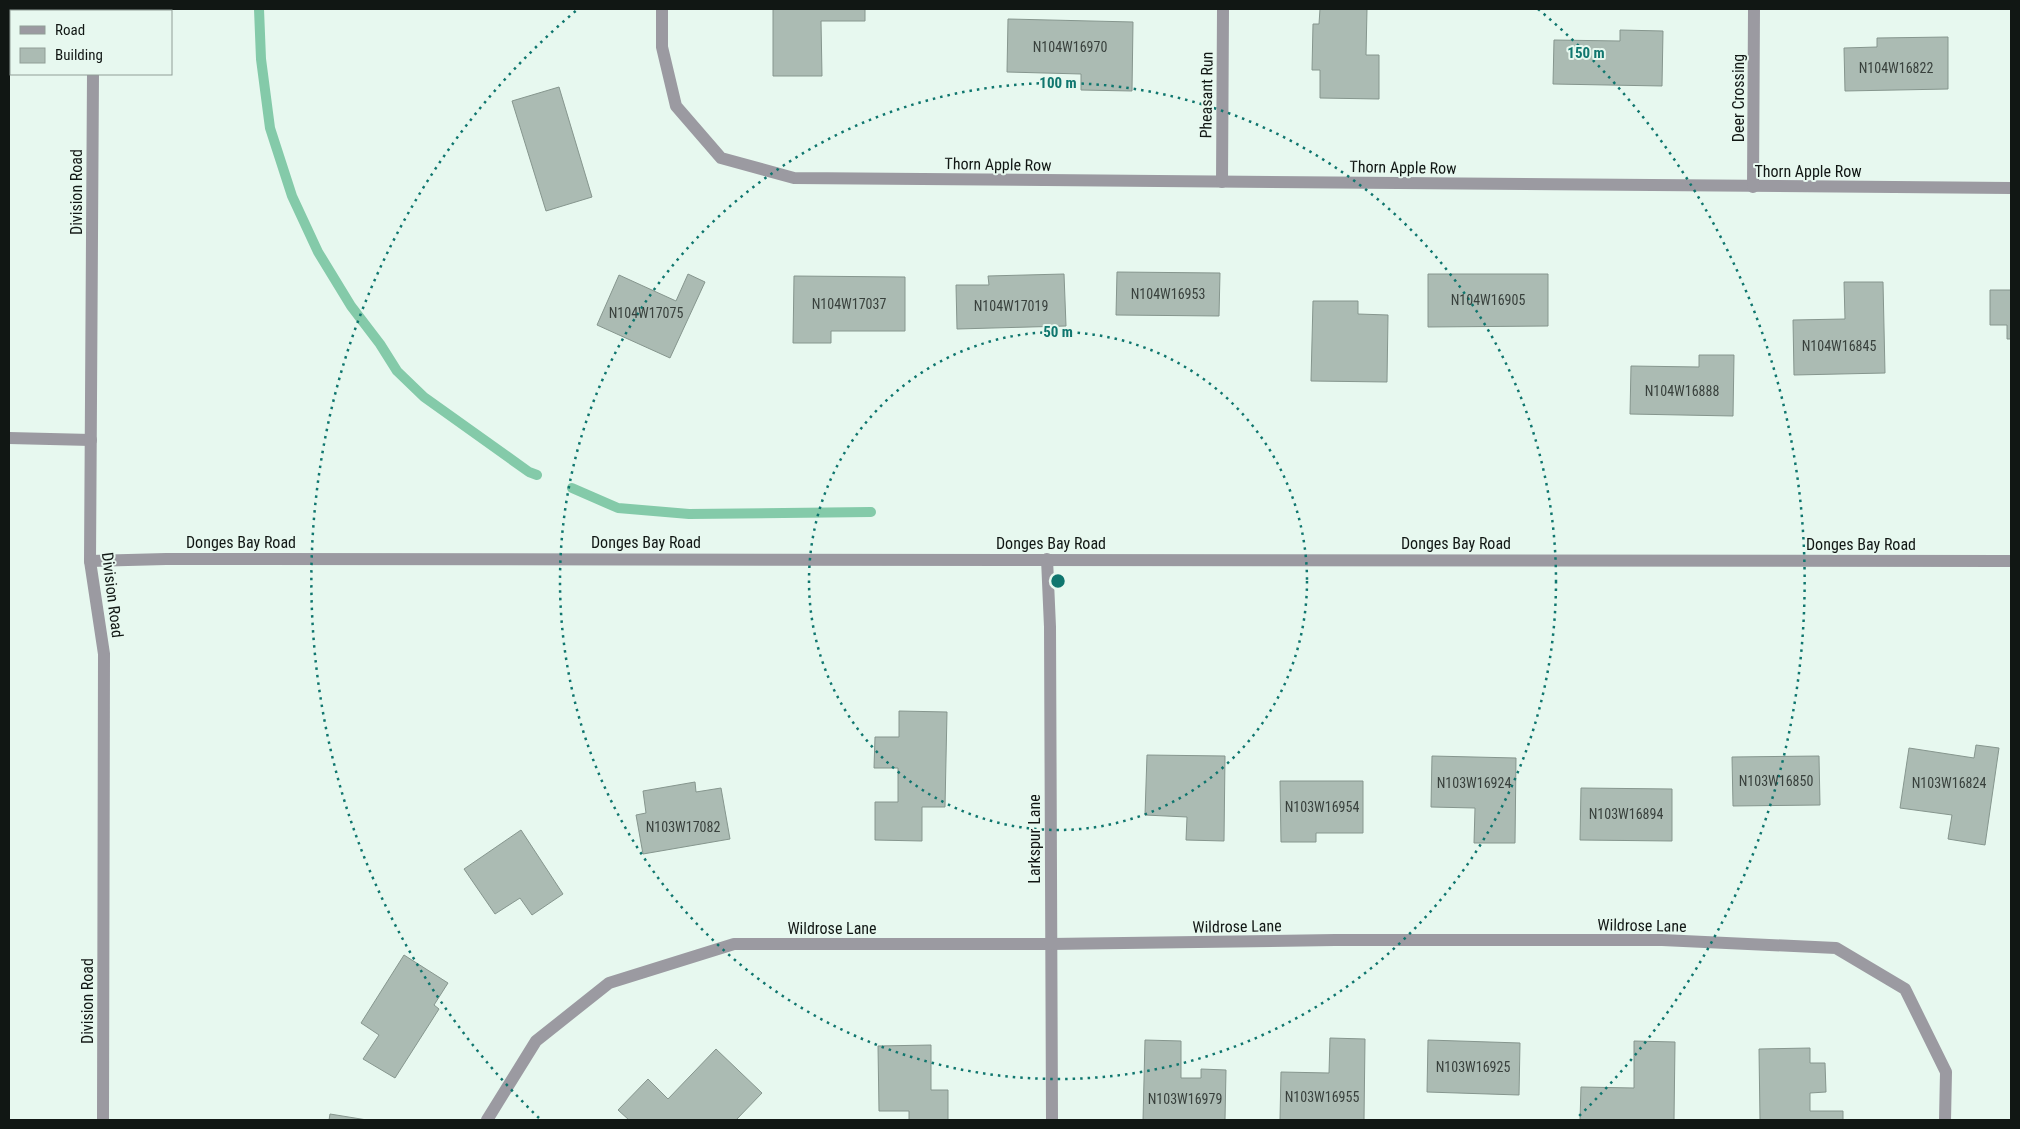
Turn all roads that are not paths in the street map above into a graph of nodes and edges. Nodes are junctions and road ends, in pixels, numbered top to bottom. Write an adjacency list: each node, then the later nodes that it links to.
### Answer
1 (662, 9): 5 (street, Thorn Apple Row)
2 (1223, 9): 5 (street, Pheasant Run)
3 (1754, 9): 6 (street, Deer Crossing)
4 (92, 75): 9 (street, Division Road)
5 (1222, 182): 6 (street, Thorn Apple Row)
6 (1753, 187): 7 (street, Thorn Apple Row)
7 (2011, 188)
8 (9, 438): 9 (street)
9 (91, 440): 11 (street, Division Road)
10 (1047, 559): 11 (street, Donges Bay Road); 12 (street, Donges Bay Road); 13 (street, Larkspur Lane)
11 (90, 561): 14 (street, Division Road)
12 (2011, 561)
13 (1050, 944): 15 (street, Wildrose Lane); 16 (street, Larkspur Lane); 17 (street, Wildrose Lane)
14 (103, 1120)
15 (487, 1120)
16 (1052, 1120)
17 (1945, 1120)

